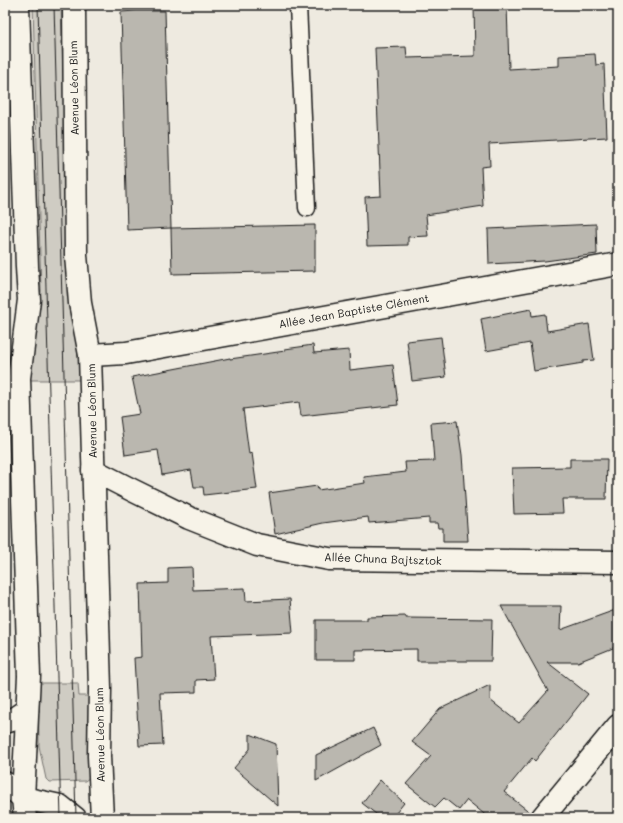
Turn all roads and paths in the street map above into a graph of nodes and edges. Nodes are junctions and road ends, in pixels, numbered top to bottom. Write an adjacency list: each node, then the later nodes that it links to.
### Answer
1 (18, 5): 9 (main road)
2 (74, 5): 6 (main road, Avenue Léon Blum)
3 (298, 5): 4 (lane)
4 (307, 208)
5 (618, 264): 6 (main road, Allée Jean Baptiste Clément)
6 (90, 355): 7 (main road, Avenue Léon Blum)
7 (93, 470): 8 (main road, Allée Chuna Bajtsztok); 14 (main road, Avenue Léon Blum)
8 (618, 562)
9 (27, 710): 10 (main road); 13 (main road)
10 (5, 722)
11 (618, 726): 16 (main road)
12 (5, 783): 13 (main road)
13 (24, 808): 15 (main road)
14 (102, 817): 15 (main road)
15 (77, 818)
16 (542, 818)

